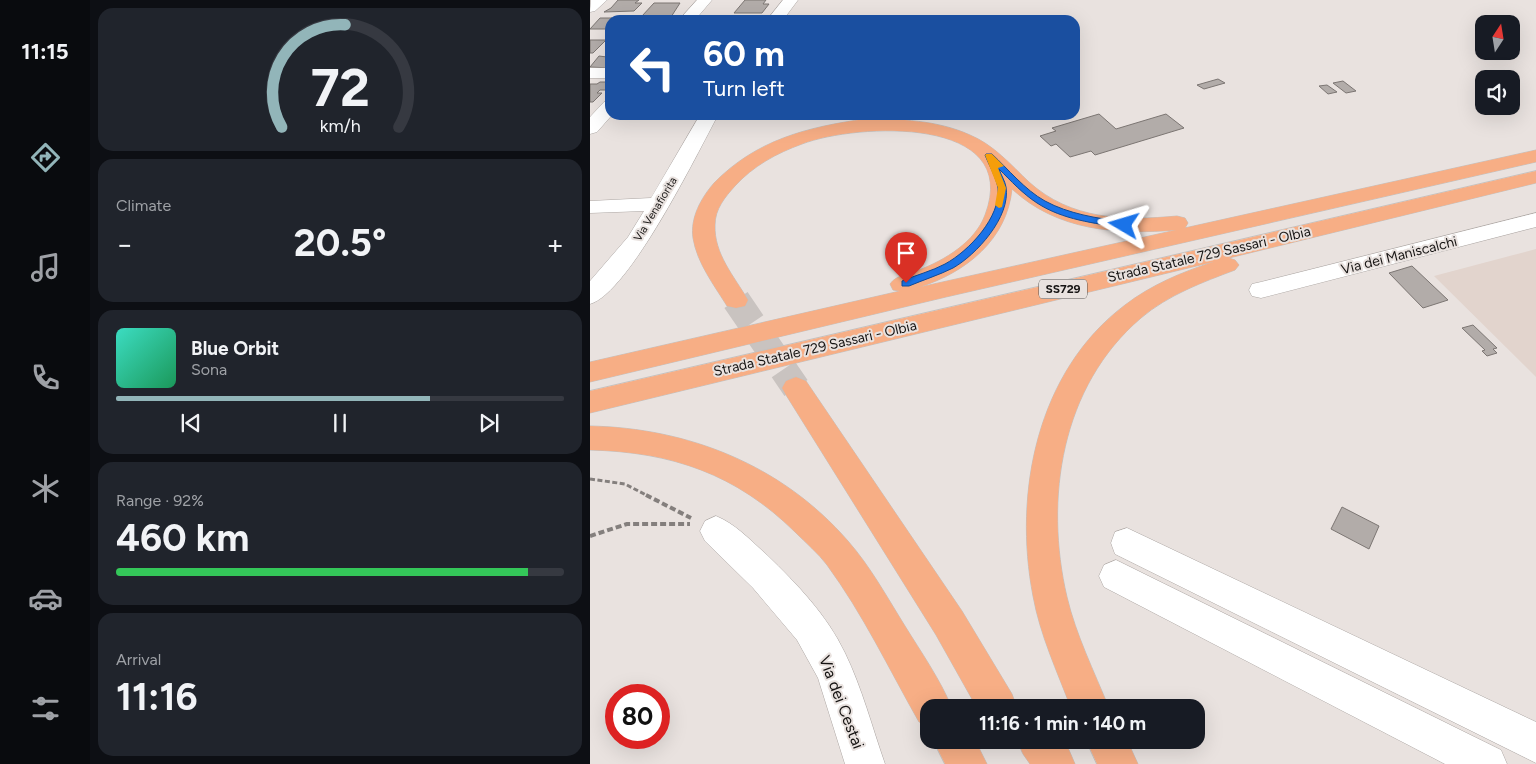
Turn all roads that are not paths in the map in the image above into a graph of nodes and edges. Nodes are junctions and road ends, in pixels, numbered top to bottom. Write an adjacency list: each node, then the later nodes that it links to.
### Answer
1 (600, 0): 4 (street)
2 (705, 0): 5 (street)
3 (791, 0): 6 (street)
4 (590, 8)
5 (692, 15)
6 (779, 15)
7 (590, 72): 8 (street)
8 (605, 73)
9 (605, 112): 11 (street)
10 (706, 120): 16 (street, Via Venafiorita)
11 (590, 128)
12 (989, 155): 15 (highway); 21 (highway); 22 (highway)
13 (1536, 156): 15 (highway, Strada Statale 729 Sassari - Olbia / SS729)
14 (1536, 178): 25 (highway, Strada Statale 729 Sassari - Olbia / SS729); 32 (highway)
15 (1425, 181): 23 (highway, Strada Statale 729 Sassari - Olbia / SS729)
16 (659, 204): 17 (street); 20 (street, Via Venafiorita)
17 (590, 207)
18 (1536, 220): 19 (street, Via dei Maniscalchi)
19 (1262, 290)
20 (590, 296)
21 (736, 300)
22 (590, 355)
23 (590, 372)
24 (796, 388): 28 (highway)
25 (590, 402)
26 (590, 438): 29 (highway)
27 (709, 528): 38 (street, Via dei Cestai)
28 (949, 623): 30 (highway); 31 (highway)
29 (927, 699)
30 (993, 699)
31 (1005, 699)
32 (1087, 699)
33 (1536, 742): 43 (street)
34 (958, 749): 39 (highway)
35 (1022, 749): 40 (highway)
36 (1044, 749): 41 (highway)
37 (1110, 749): 42 (highway)
38 (865, 764)
39 (967, 764)
40 (1031, 764)
41 (1055, 764)
42 (1118, 764)
43 (1487, 764)

